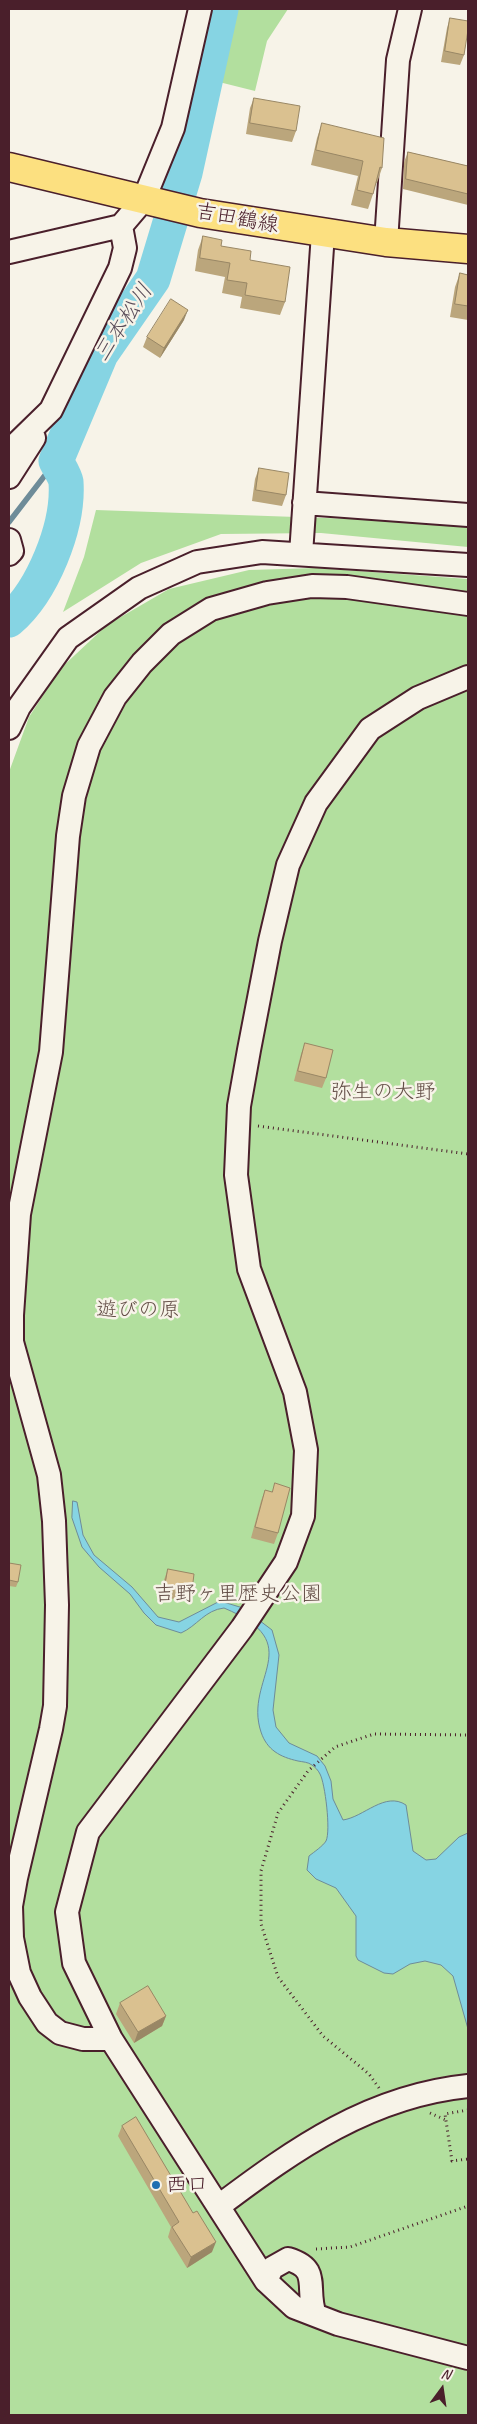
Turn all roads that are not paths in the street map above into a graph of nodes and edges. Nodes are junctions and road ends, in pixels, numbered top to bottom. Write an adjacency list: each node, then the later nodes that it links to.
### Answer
1 (200, 9): 4 (street)
2 (410, 9): 7 (street)
3 (9, 167): 4 (main road, 吉田鶴線)
4 (144, 199): 5 (street); 6 (main road, 吉田鶴線)
5 (121, 226): 9 (street); 10 (street)
6 (323, 233): 7 (main road, 吉田鶴線); 13 (street)
7 (386, 242): 8 (main road, 吉田鶴線)
8 (468, 249)
9 (9, 252)
10 (51, 410): 11 (street); 12 (street)
11 (9, 451)
12 (9, 476)
13 (304, 503): 14 (street); 15 (street)
14 (468, 515)
15 (301, 554): 16 (street); 19 (street)
16 (468, 565)
17 (468, 604): 20 (street)
18 (468, 677): 20 (street)
19 (9, 728)
20 (111, 2039): 22 (street)
21 (468, 2086): 22 (street)
22 (219, 2206): 23 (street)
23 (266, 2282): 24 (street); 24 (street)
24 (315, 2315): 25 (street)
25 (468, 2358)

